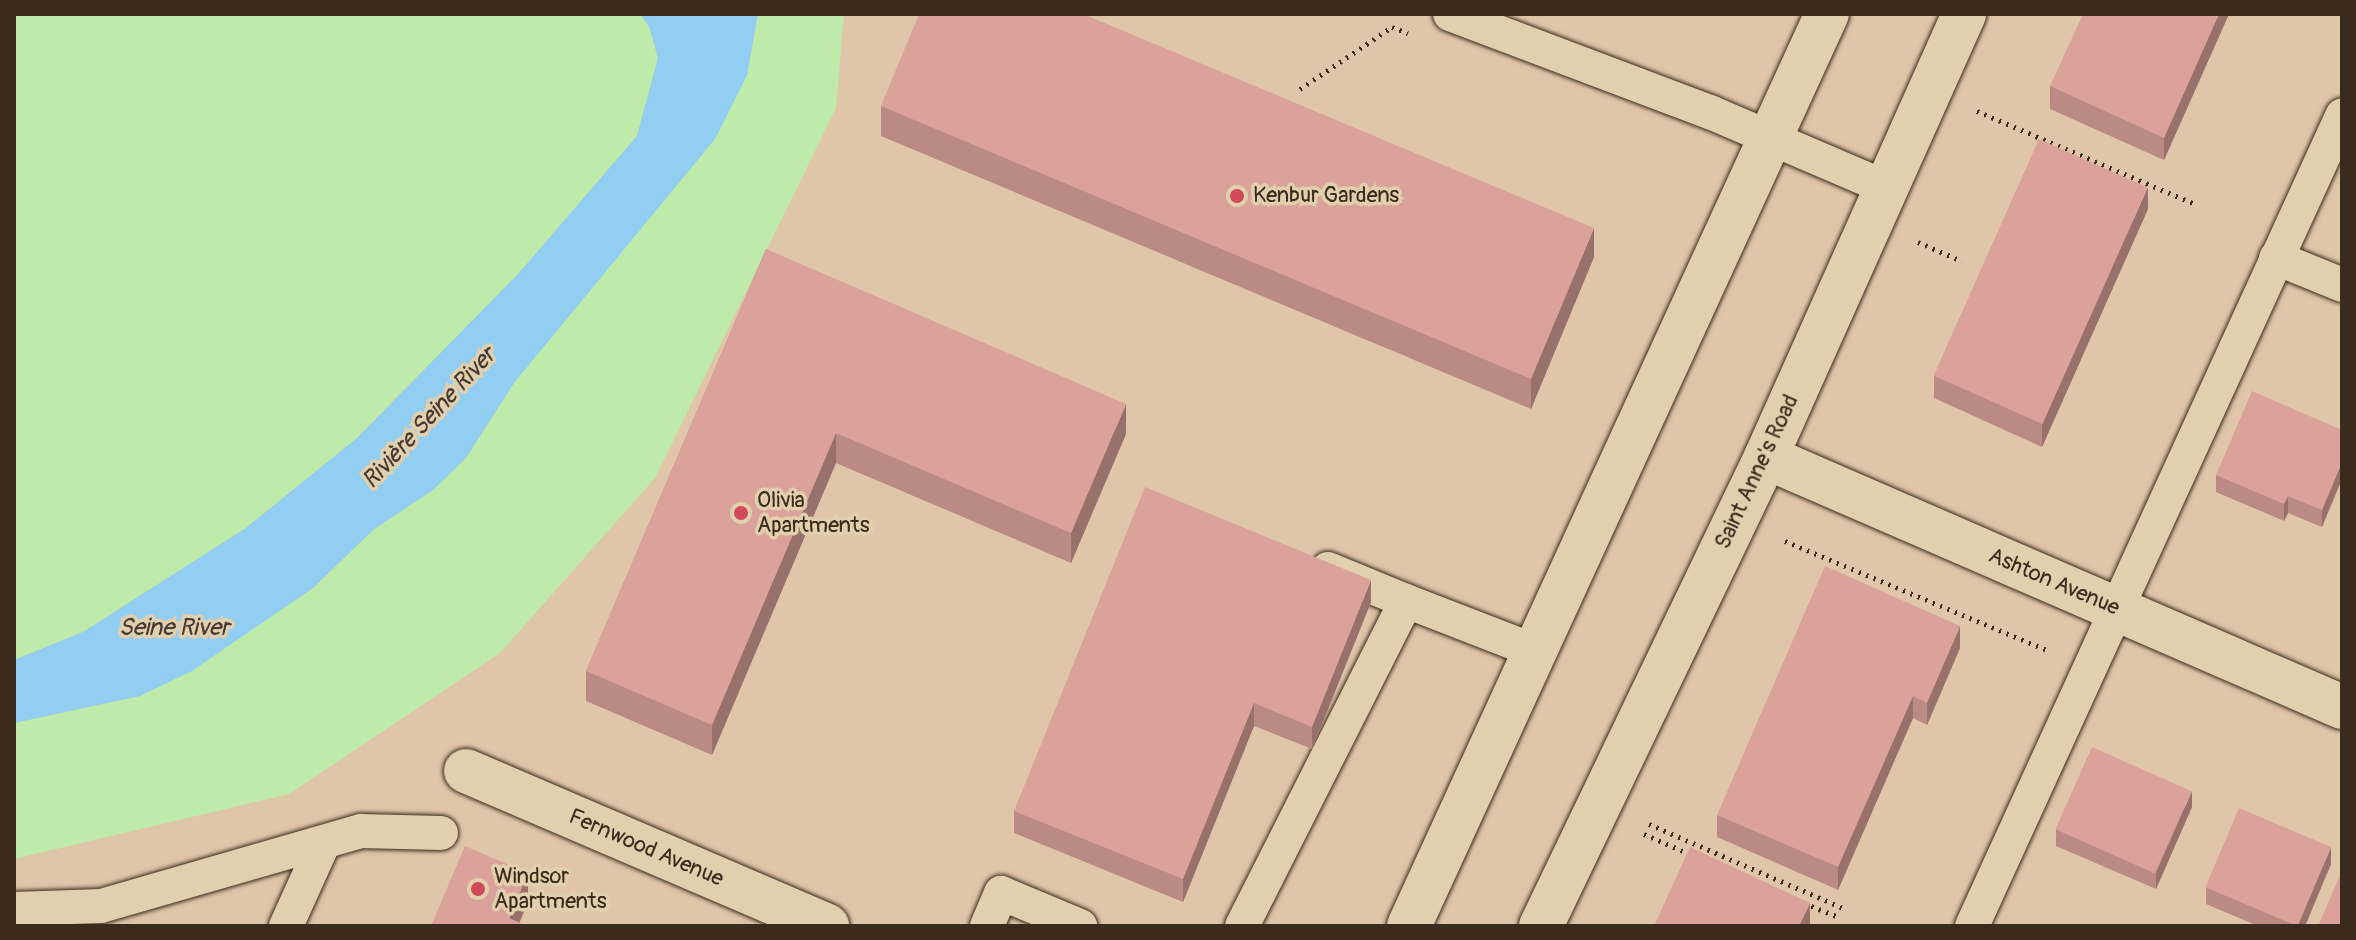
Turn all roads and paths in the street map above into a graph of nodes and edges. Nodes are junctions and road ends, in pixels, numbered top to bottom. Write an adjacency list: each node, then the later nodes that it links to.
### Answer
1 (1450, 14): 6 (lane)
2 (1827, 14): 6 (main road)
3 (1964, 14): 7 (main road, Saint Anne's Road)
4 (1977, 110): 8 (path)
5 (2342, 116): 10 (lane)
6 (1771, 136): 7 (lane); 20 (main road)
7 (1885, 187): 13 (main road, Saint Anne's Road)
8 (2197, 205)
9 (1916, 241): 11 (path)
10 (2276, 258): 12 (lane); 19 (lane)
11 (1962, 261)
12 (2342, 285)
13 (1766, 457): 19 (main road, Ashton Avenue); 40 (main road, Saint Anne's Road)
14 (1780, 539): 16 (path)
15 (1294, 554): 17 (lane)
16 (1902, 589): 18 (path); 21 (path)
17 (1406, 601): 20 (lane); 38 (lane)
18 (1894, 603)
19 (2115, 608): 21 (lane); 22 (main road, Ashton Avenue)
20 (1535, 651): 39 (main road)
21 (2088, 668): 41 (lane)
22 (2342, 707)
23 (466, 771): 35 (main road, Fernwood Avenue)
24 (1649, 824): 30 (path)
25 (441, 833): 27 (lane)
26 (1644, 834): 28 (path)
27 (324, 842): 32 (lane); 34 (lane)
28 (1699, 858)
29 (1795, 899): 33 (path)
30 (1843, 908)
31 (14, 909): 32 (lane)
32 (97, 916)
33 (1837, 916)
34 (286, 926)
35 (827, 926)
36 (987, 926): 37 (lane)
37 (1080, 926)
38 (1242, 926)
39 (1409, 926)
40 (1541, 926)
41 (1972, 926)

